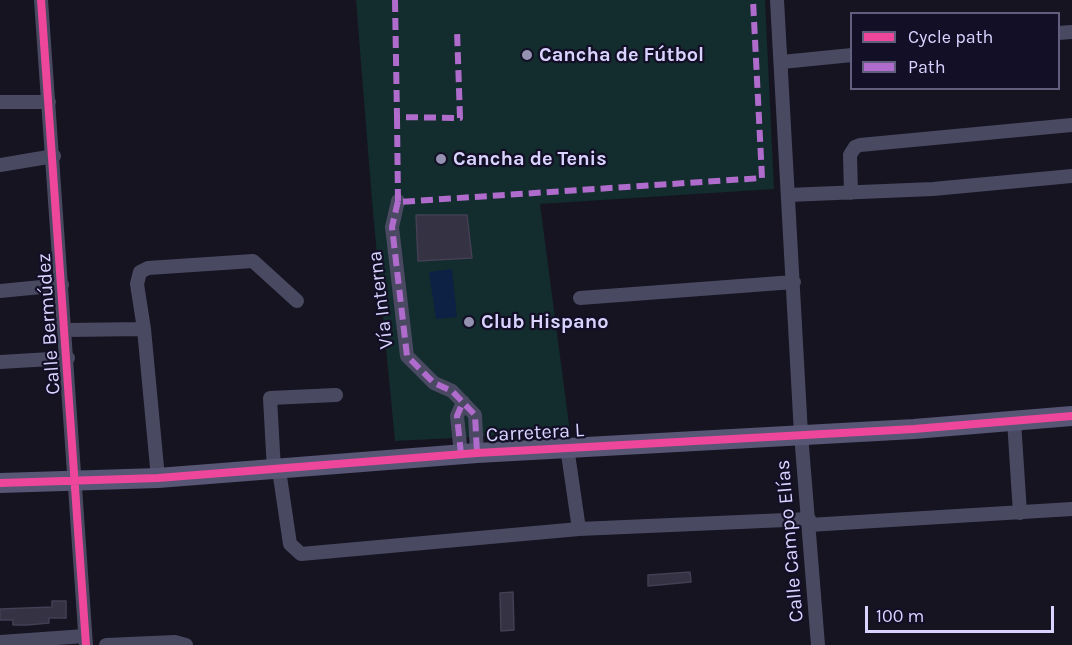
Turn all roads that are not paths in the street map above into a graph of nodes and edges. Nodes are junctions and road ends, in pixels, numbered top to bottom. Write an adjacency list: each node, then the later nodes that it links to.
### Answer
1 (41, 0): 6 (street, Calle Bermúdez)
2 (777, 0): 4 (street, Calle Campo Elías)
3 (850, 55): 4 (street)
4 (782, 62): 12 (street, Calle Campo Elías)
5 (0, 102): 6 (street)
6 (50, 102): 8 (street, Calle Bermúdez)
7 (1072, 125): 11 (street)
8 (54, 156): 9 (street); 15 (street, Calle Bermúdez)
9 (0, 165)
10 (1072, 176): 11 (street)
11 (851, 193): 12 (street)
12 (788, 195): 14 (street, Calle Campo Elías)
13 (398, 201): 28 (street, Vía Interna)
14 (794, 282): 17 (street); 26 (street, Calle Campo Elías)
15 (62, 285): 16 (street); 20 (street, Calle Bermúdez)
16 (0, 291)
17 (580, 298)
18 (297, 301): 19 (street)
19 (144, 329): 20 (street); 30 (street)
20 (66, 330): 21 (street, Calle Bermúdez)
21 (68, 358): 22 (street); 31 (street, Calle Bermúdez)
22 (0, 362)
23 (336, 395): 29 (street)
24 (1072, 416): 25 (street, Carretera L)
25 (1014, 421): 26 (street, Carretera L); 34 (street)
26 (801, 434): 27 (street, Carretera L); 35 (street, Calle Campo Elías)
27 (567, 447): 28 (street, Carretera L); 36 (street)
28 (469, 454): 29 (street, Carretera L)
29 (276, 470): 30 (street, Carretera L); 36 (street)
30 (158, 478): 31 (street, Carretera L)
31 (77, 482): 32 (street, Carretera L); 37 (street, Calle Bermúdez)
32 (0, 483)
33 (1072, 509): 34 (street)
34 (1020, 513): 35 (street)
35 (809, 522): 36 (street); 41 (street, Calle Campo Elías)
36 (579, 529)
37 (86, 641): 38 (street)
38 (0, 642)
39 (106, 645): 40 (street)
40 (186, 645)
41 (818, 645)

